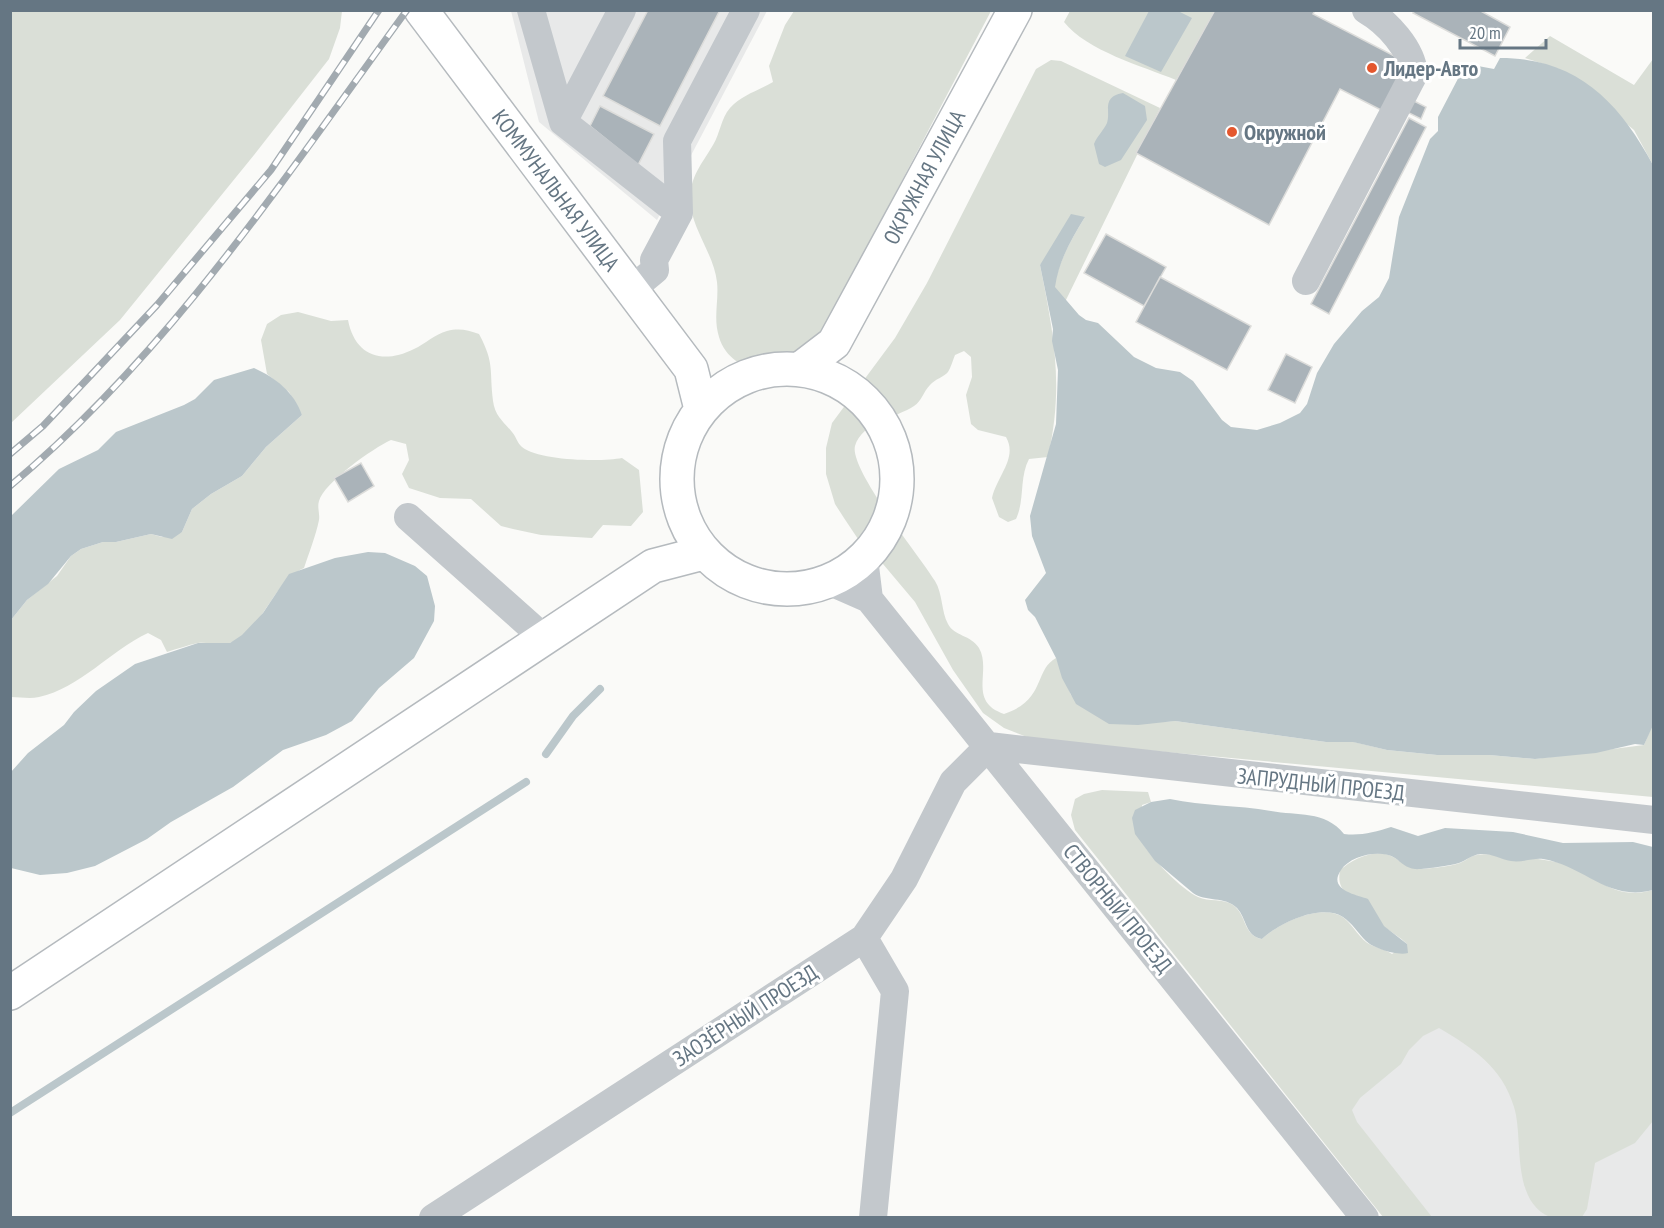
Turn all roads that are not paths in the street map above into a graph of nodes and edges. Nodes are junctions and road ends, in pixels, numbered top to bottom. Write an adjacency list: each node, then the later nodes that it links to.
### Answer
1 (421, 10): 10 (main road, КОММУНАЛЬНАЯ УЛИЦА)
2 (531, 10): 7 (street)
3 (622, 10): 7 (street)
4 (746, 10): 8 (street)
5 (1015, 10): 11 (main road, ОКРУЖНАЯ УЛИЦА)
6 (1378, 13): 9 (street)
7 (563, 122): 8 (street)
8 (679, 213): 10 (street)
9 (1306, 281)
10 (631, 290): 12 (main road, КОММУНАЛЬНАЯ УЛИЦА)
11 (834, 343): 13 (main road); 14 (main road)
12 (691, 369): 15 (main road); 16 (main road)
13 (800, 369): 14 (main road); 15 (main road)
14 (838, 381): 20 (main road)
15 (733, 383): 16 (main road)
16 (701, 409): 18 (main road)
17 (408, 517): 24 (street)
18 (683, 521): 19 (main road); 21 (main road)
19 (703, 553): 21 (main road); 22 (main road)
20 (864, 558): 22 (main road); 23 (street)
21 (653, 566): 24 (main road)
22 (828, 581): 23 (street)
23 (869, 599): 25 (street, СТВОРНЫЙ ПРОЕЗД)
24 (545, 639): 28 (main road)
25 (989, 746): 26 (street, ЗАПРУДНЫЙ ПРОЕЗД); 27 (street, ЗАОЗЁРНЫЙ ПРОЕЗД); 31 (street, СТВОРНЫЙ ПРОЕЗД)
26 (1653, 820)
27 (864, 938): 29 (street, ЗАОЗЁРНЫЙ ПРОЕЗД); 30 (street)
28 (10, 993)
29 (434, 1218)
30 (873, 1218)
31 (1365, 1218)

